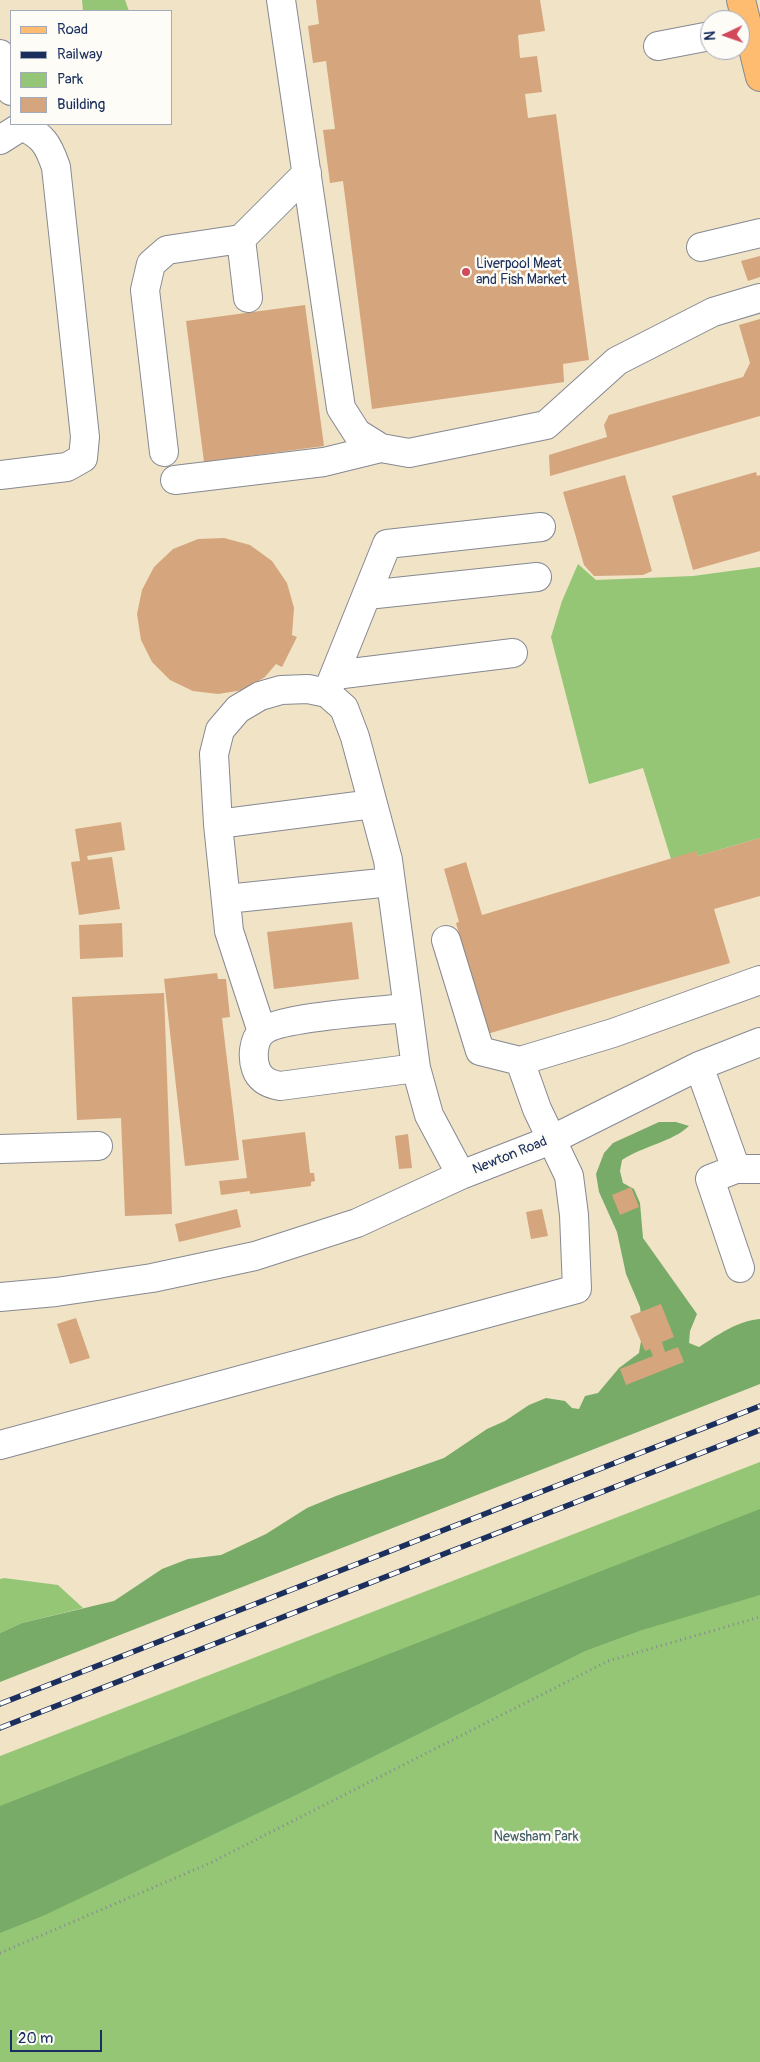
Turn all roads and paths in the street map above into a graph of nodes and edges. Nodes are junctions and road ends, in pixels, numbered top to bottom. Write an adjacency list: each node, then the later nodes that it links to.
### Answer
1 (281, 0): 9 (street)
2 (700, 38): 4 (street)
3 (750, 42): 6 (main road)
4 (658, 46)
5 (0, 54): 7 (street)
6 (760, 77)
7 (10, 88)
8 (14, 130): 17 (street)
9 (307, 173): 11 (street); 15 (street)
10 (760, 234): 12 (street)
11 (241, 239): 13 (street); 16 (street)
12 (701, 247)
13 (248, 298)
14 (760, 298): 15 (street)
15 (381, 448): 18 (street)
16 (164, 452)
17 (0, 475)
18 (175, 480)
19 (541, 527): 21 (street)
20 (537, 577): 21 (street)
21 (367, 595): 23 (street)
22 (512, 653): 23 (street)
23 (331, 684): 24 (street); 25 (street)
24 (373, 804): 25 (street); 26 (street)
25 (218, 824): 27 (street)
26 (389, 871): 27 (street); 30 (street)
27 (226, 899): 31 (street)
28 (446, 940): 33 (street)
29 (760, 980): 33 (street)
30 (406, 1008): 31 (street); 35 (street)
31 (262, 1032): 35 (street)
32 (760, 1042): 34 (street, Newton Road)
33 (520, 1061): 36 (street)
34 (699, 1066): 36 (street, Newton Road); 39 (street)
35 (416, 1068): 40 (street)
36 (551, 1140): 40 (street, Newton Road); 43 (street)
37 (98, 1146): 38 (street)
38 (0, 1149)
39 (748, 1169): 41 (street)
40 (461, 1175): 42 (street, Newton Road)
41 (740, 1268)
42 (0, 1297)
43 (0, 1445)
44 (760, 1617): 45 (path)
45 (0, 1953)

